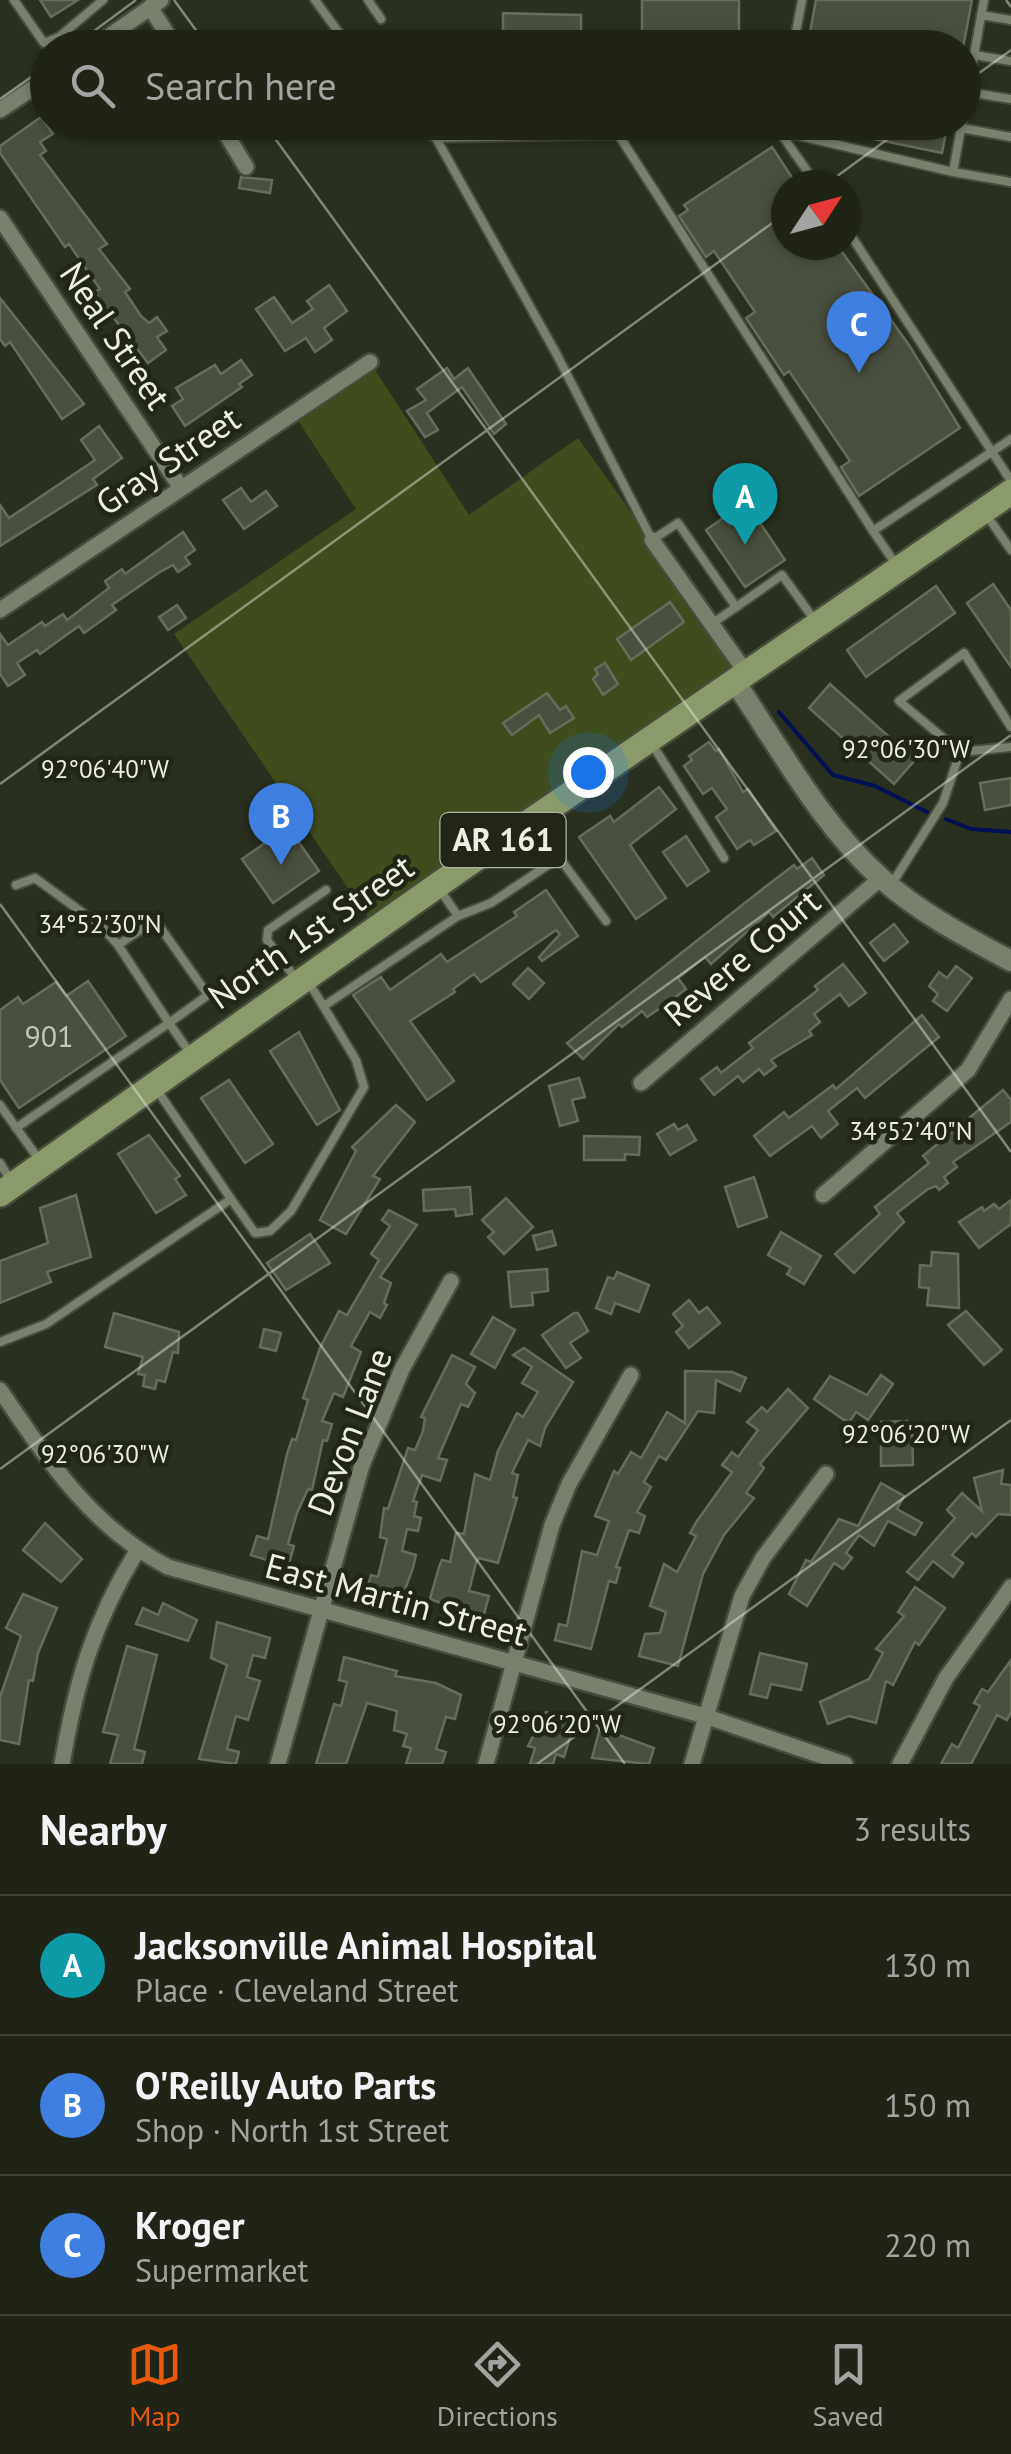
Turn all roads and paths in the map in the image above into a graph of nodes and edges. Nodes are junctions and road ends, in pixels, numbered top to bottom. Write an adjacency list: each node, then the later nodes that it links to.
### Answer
1 (14, 0): 11 (lane)
2 (103, 0): 12 (lane)
3 (316, 0): 15 (lane)
4 (368, 0): 9 (lane)
5 (802, 0): 16 (lane)
6 (984, 0): 8 (lane)
7 (155, 4): 13 (street); 14 (street)
8 (981, 15): 10 (lane); 17 (lane)
9 (381, 19)
10 (1011, 20)
11 (35, 30)
12 (67, 30)
13 (118, 30)
14 (167, 30)
15 (337, 30)
16 (796, 30)
17 (978, 30)
18 (981, 56): 19 (lane)
19 (1011, 61)
20 (30, 90): 23 (street)
21 (981, 94): 22 (lane)
22 (1011, 98)
23 (0, 110)
24 (981, 130): 25 (lane)
25 (1011, 137)
26 (230, 140): 32 (street)
27 (437, 140): 46 (lane)
28 (622, 140): 45 (lane)
29 (788, 140): 33 (lane)
30 (830, 140): 34 (lane)
31 (959, 140): 34 (lane)
32 (246, 167)
33 (807, 170)
34 (953, 172): 35 (lane)
35 (1011, 182)
36 (0, 218): 42 (street, Neal Street)
37 (861, 251): 40 (lane)
38 (370, 362): 42 (street, Gray Street)
39 (1011, 440): 40 (lane)
40 (991, 453): 41 (lane); 45 (lane)
41 (1011, 480)
42 (181, 488): 50 (street, Gray Street)
43 (1011, 492): 44 (main road, North 1st Street / AR 161)
44 (984, 511): 47 (lane); 48 (main road, North 1st Street / AR 161)
45 (872, 530): 48 (lane)
46 (652, 540): 49 (lane); 51 (street)
47 (1011, 550)
48 (900, 570): 52 (main road, North 1st Street / AR 161)
49 (736, 607): 51 (lane); 52 (lane)
50 (0, 609)
51 (710, 625): 53 (street)
52 (818, 625): 53 (main road, North 1st Street / AR 161)
53 (741, 678): 55 (main road, North 1st Street / AR 161); 59 (street)
54 (1011, 726): 57 (lane)
55 (650, 740): 58 (lane); 61 (main road, North 1st Street / AR 161)
56 (1011, 748): 57 (lane)
57 (960, 752): 59 (lane)
58 (724, 858)
59 (886, 882): 66 (street); 72 (street, Revere Court)
60 (16, 885): 65 (lane)
61 (437, 886): 63 (lane); 67 (main road, North 1st Street / AR 161)
62 (326, 890): 67 (lane)
63 (458, 916): 64 (lane); 69 (lane)
64 (606, 921)
65 (118, 945): 70 (lane); 70 (lane)
66 (1011, 961)
67 (302, 980): 69 (lane); 71 (main road, North 1st Street / AR 161)
68 (1011, 1000): 78 (street)
69 (324, 1006): 79 (lane)
70 (169, 1023): 71 (lane); 75 (lane)
71 (194, 1058): 73 (main road, North 1st Street / AR 161)
72 (641, 1082)
73 (154, 1086): 76 (main road, North 1st Street / AR 161); 79 (lane)
74 (0, 1106): 75 (lane)
75 (16, 1128): 76 (lane)
76 (42, 1165): 77 (main road, North 1st Street / AR 161)
77 (4, 1181)
78 (823, 1195)
79 (231, 1200): 81 (lane)
80 (450, 1281): 87 (street, Devon Lane)
81 (0, 1342)
82 (630, 1375): 88 (street)
83 (0, 1390): 85 (street, East Martin Street)
84 (826, 1474): 89 (street)
85 (137, 1551): 87 (street, East Martin Street); 90 (street)
86 (1011, 1587): 95 (street)
87 (320, 1610): 88 (street, East Martin Street); 91 (street, Devon Lane)
88 (514, 1664): 89 (street, East Martin Street); 92 (street)
89 (705, 1716): 93 (street); 94 (street, East Martin Street)
90 (62, 1764)
91 (278, 1764)
92 (486, 1764)
93 (692, 1764)
94 (845, 1764)
95 (900, 1764)

